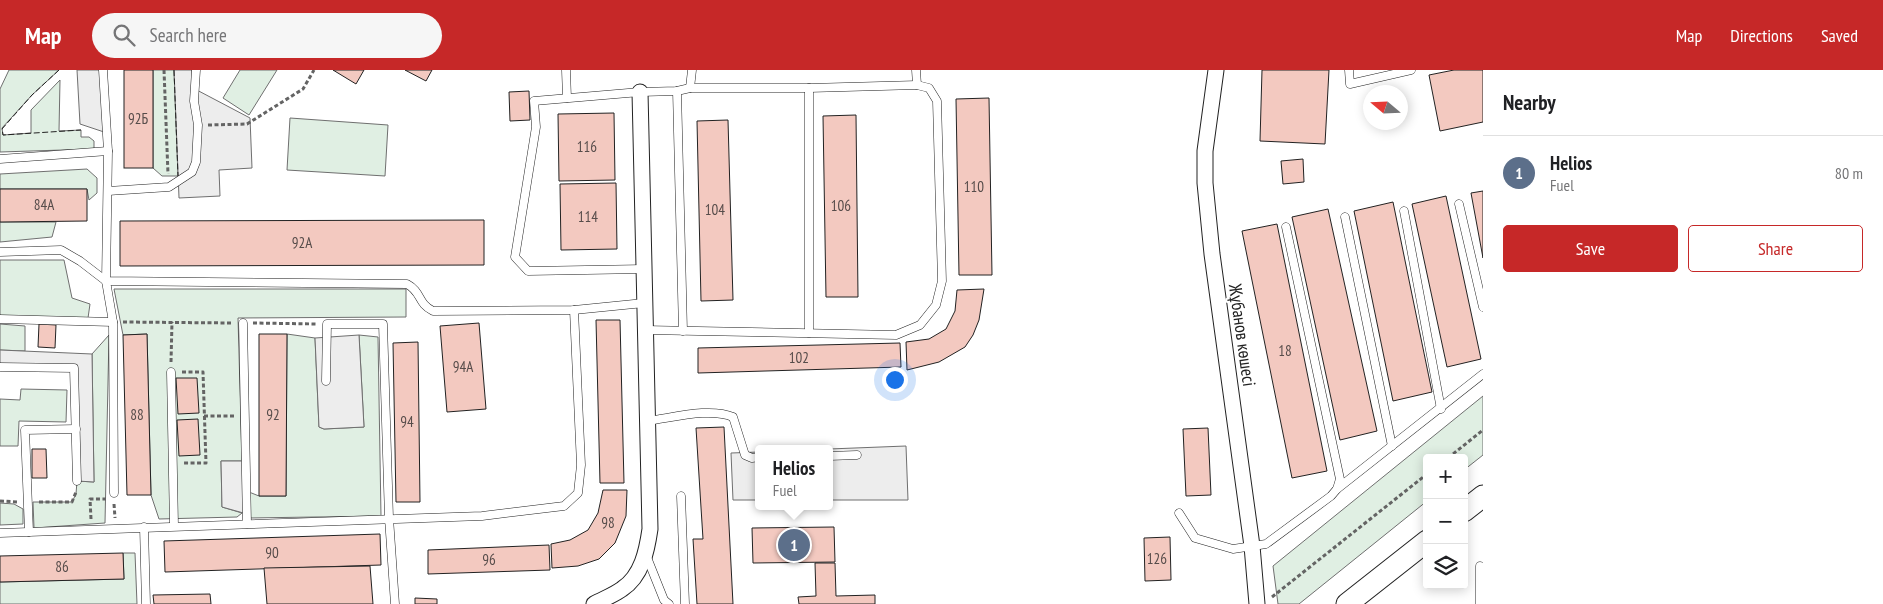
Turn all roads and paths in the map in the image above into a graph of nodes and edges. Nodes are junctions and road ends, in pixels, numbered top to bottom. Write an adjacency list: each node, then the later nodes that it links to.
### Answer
1 (102, 70): 18 (lane)
2 (164, 70): 20 (path)
3 (196, 70): 17 (lane)
4 (314, 70): 17 (path)
5 (566, 70): 16 (lane)
6 (692, 70): 12 (lane)
7 (916, 70): 11 (lane)
8 (1216, 70): 75 (street, Жұбанов көшесі)
9 (1349, 70): 10 (lane)
10 (1411, 70)
11 (918, 85): 13 (lane); 39 (lane)
12 (690, 88): 13 (lane); 15 (lane)
13 (809, 88): 39 (lane)
14 (640, 92): 15 (lane); 16 (lane); 27 (street)
15 (677, 92): 38 (lane)
16 (567, 98): 27 (lane)
17 (198, 125): 20 (lane)
18 (108, 151): 19 (lane); 21 (lane)
19 (0, 159)
20 (169, 187): 21 (lane)
21 (108, 191): 28 (lane)
22 (1459, 204): 30 (lane)
23 (1404, 211): 44 (lane)
24 (1345, 217): 50 (lane)
25 (1286, 227): 58 (lane)
26 (0, 252): 28 (lane)
27 (644, 269): 29 (street)
28 (106, 281): 31 (lane); 33 (lane)
29 (644, 303): 31 (lane); 37 (street)
30 (1483, 307)
31 (574, 310): 66 (lane)
32 (0, 320): 33 (lane)
33 (112, 322): 34 (path); 59 (lane)
34 (172, 322): 35 (path); 41 (path)
35 (244, 323): 36 (path); 46 (lane)
36 (327, 324): 43 (lane); 66 (lane)
37 (645, 330): 38 (lane); 47 (street)
38 (683, 330): 39 (lane)
39 (809, 333)
40 (0, 367): 48 (lane)
41 (171, 372): 45 (path); 55 (lane)
42 (1483, 374): 44 (lane)
43 (326, 381)
44 (1441, 409): 50 (lane)
45 (204, 416): 46 (path); 55 (path)
46 (245, 416): 67 (lane)
47 (647, 421): 54 (lane); 76 (street)
48 (76, 429): 57 (lane); 63 (lane)
49 (1483, 430): 51 (path)
50 (1392, 446): 58 (lane)
51 (1453, 454)
52 (857, 455): 53 (lane)
53 (833, 456)
54 (755, 458)
55 (173, 463): 68 (lane)
56 (1423, 477): 78 (path)
57 (77, 481): 63 (path)
58 (1337, 488): 75 (lane)
59 (114, 493)
60 (681, 496): 83 (lane)
61 (1483, 496): 64 (main road)
62 (0, 501): 63 (path)
63 (28, 502): 72 (lane)
64 (1468, 508)
65 (1179, 513): 75 (lane)
66 (389, 518): 67 (lane); 80 (lane)
67 (247, 524): 68 (lane)
68 (174, 526): 69 (lane)
69 (144, 527): 70 (lane); 79 (lane)
70 (115, 528): 71 (lane); 71 (path)
71 (91, 530): 72 (lane)
72 (28, 532): 73 (lane)
73 (0, 533)
74 (1423, 544): 85 (main road)
75 (1252, 546): 84 (street, Жұбанов көшесі)
76 (646, 555): 81 (street); 82 (lane)
77 (1480, 566): 86 (lane)
78 (1272, 597)
79 (146, 604)
80 (395, 604)
81 (594, 604)
82 (669, 604)
83 (685, 604)
84 (1257, 604)
85 (1347, 604)
86 (1480, 604)

